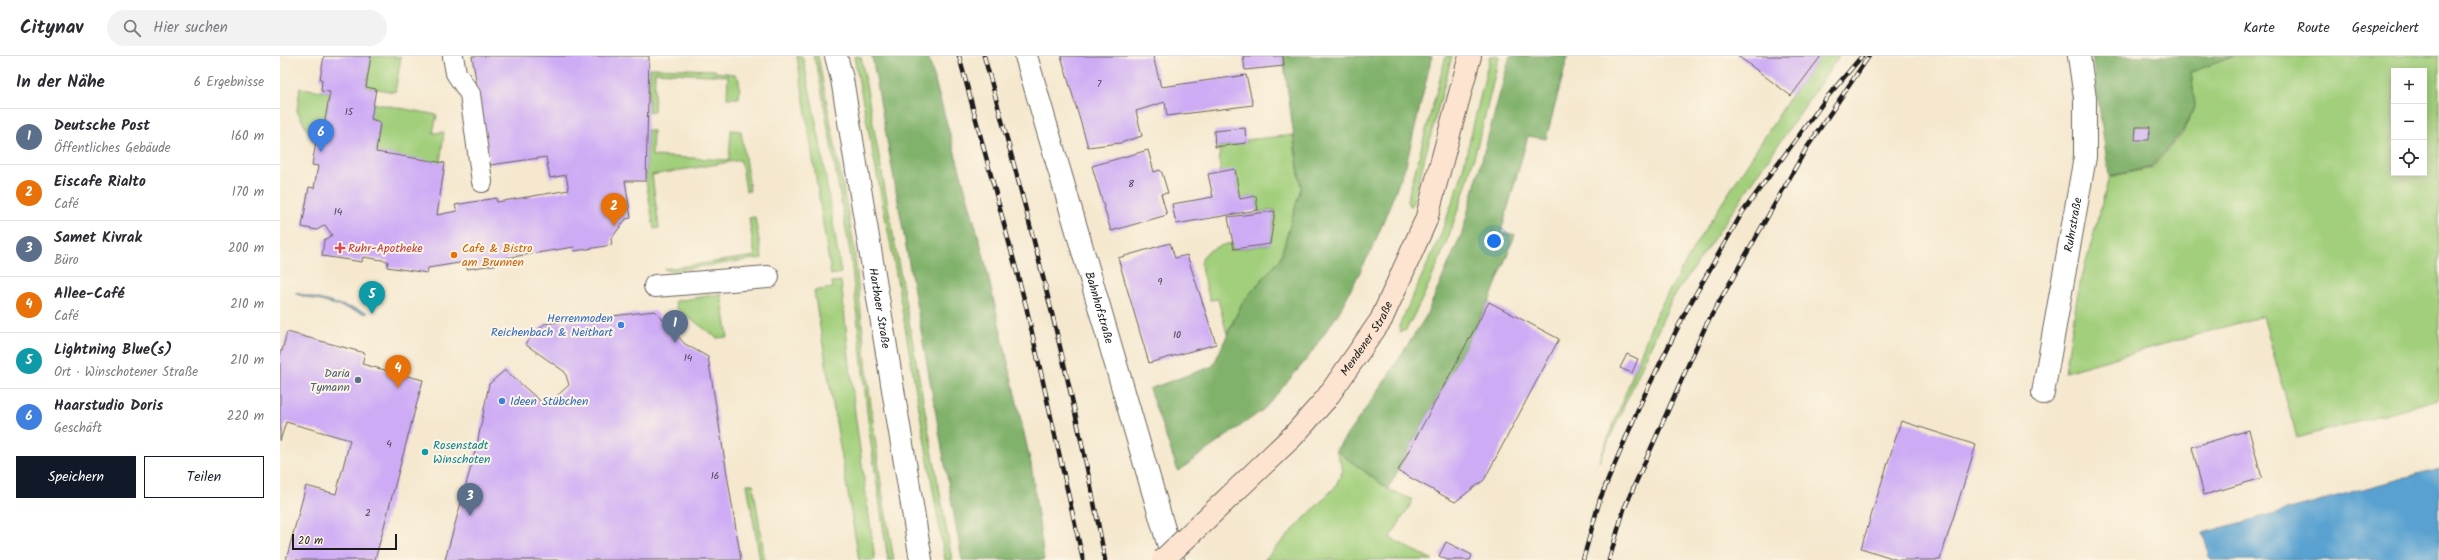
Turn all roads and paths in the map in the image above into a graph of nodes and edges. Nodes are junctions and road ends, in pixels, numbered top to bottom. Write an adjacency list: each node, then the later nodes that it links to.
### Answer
1 (453, 56): 6 (lane)
2 (836, 56): 10 (street, Harthaer Straße)
3 (1026, 56): 12 (street, Bahnhofstraße)
4 (1470, 56): 11 (main road, Mendener Straße, bridge)
5 (2079, 56): 9 (street, Ruhrstraße)
6 (482, 182)
7 (768, 277): 8 (street)
8 (655, 286)
9 (2042, 393)
10 (921, 560)
11 (1163, 560)
12 (1173, 560)

